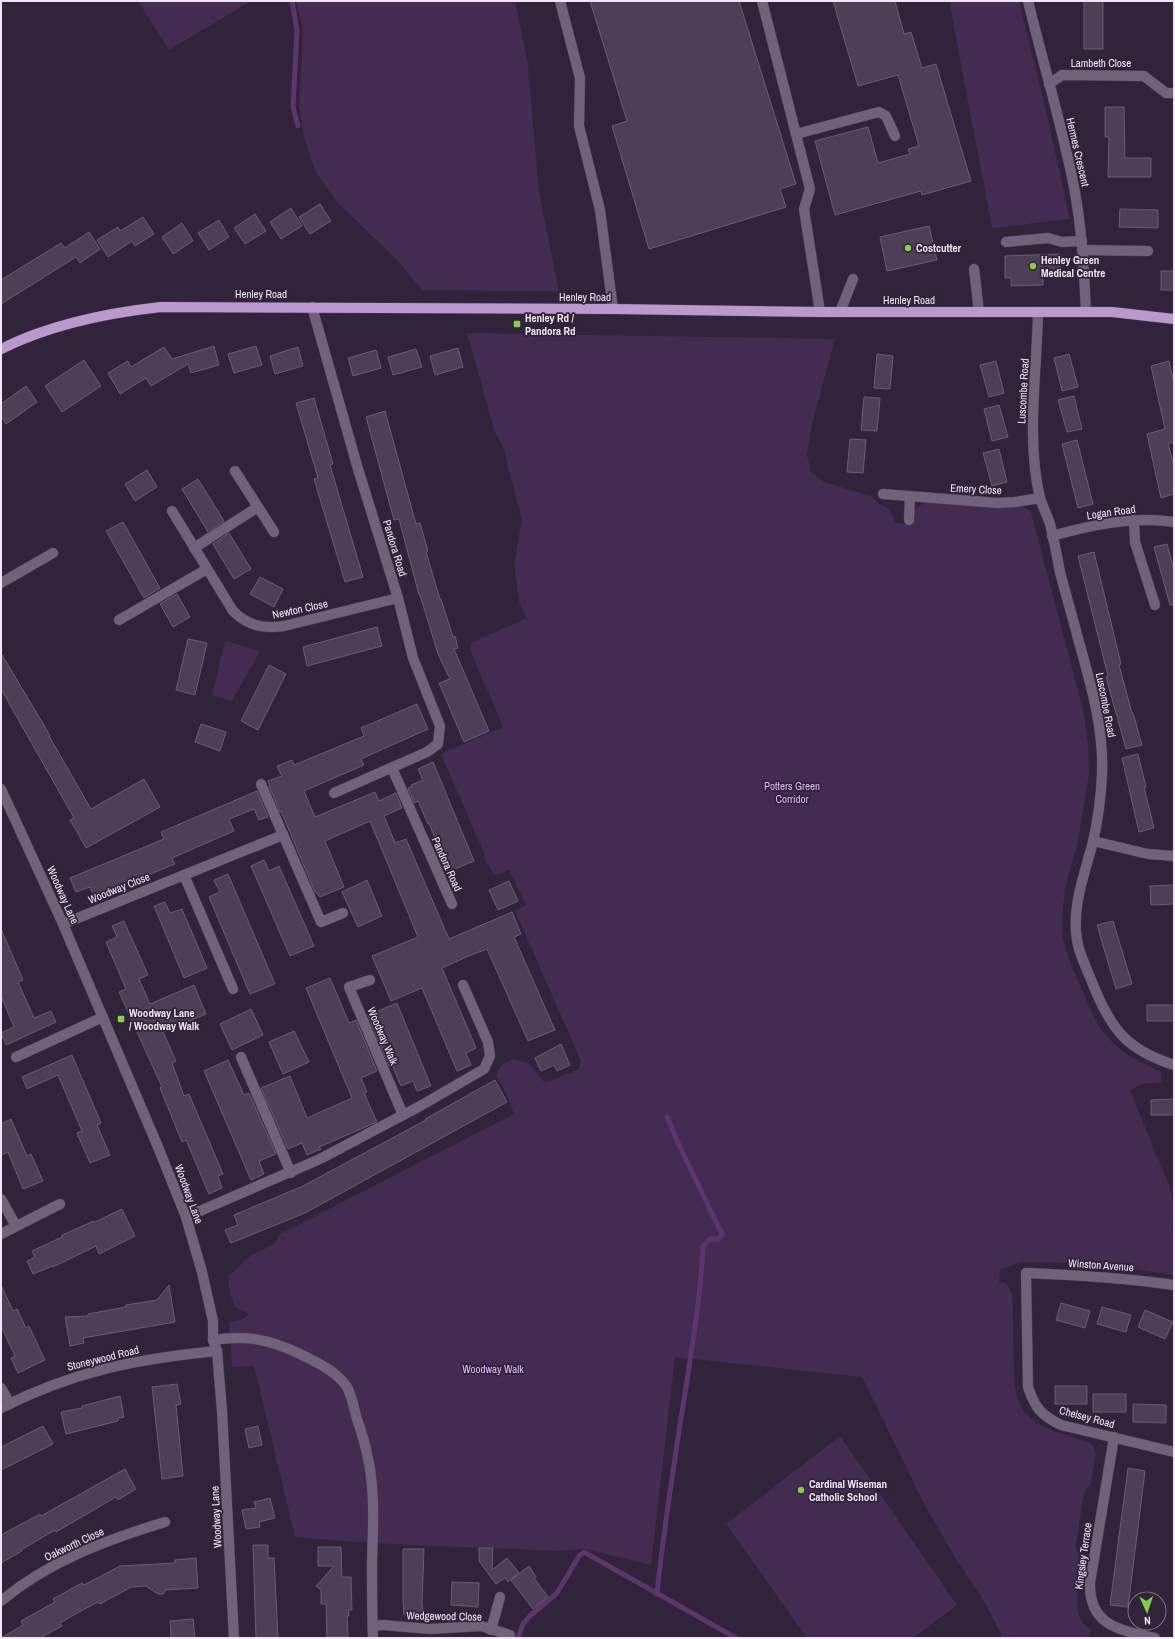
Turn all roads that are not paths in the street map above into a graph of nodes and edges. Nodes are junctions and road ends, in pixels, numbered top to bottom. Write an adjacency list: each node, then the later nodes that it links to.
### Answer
1 (560, 1): 14 (street)
2 (762, 1): 6 (street)
3 (1028, 1): 4 (street, Hermes Crescent)
4 (1049, 84): 5 (street, Lambeth Close); 9 (street, Hermes Crescent)
5 (1174, 93)
6 (796, 134): 7 (street); 15 (street)
7 (895, 136)
8 (1006, 242): 9 (street)
9 (1082, 245): 10 (street); 19 (street, Hermes Crescent)
10 (1148, 251)
11 (974, 269): 17 (street)
12 (853, 279): 16 (street)
13 (312, 307): 14 (main road, Henley Road); 21 (main road, Henley Road); 37 (street, Pandora Road)
14 (613, 309): 15 (main road, Henley Road)
15 (820, 312): 16 (main road, Henley Road)
16 (840, 312): 17 (main road, Henley Road)
17 (979, 312): 18 (main road, Henley Road)
18 (1038, 312): 19 (main road, Henley Road); 25 (street, Luscombe Road)
19 (1086, 312): 20 (main road, Henley Road)
20 (1174, 318)
21 (1, 349)
22 (235, 471): 26 (street)
23 (883, 494): 24 (street, Emery Close)
24 (910, 497): 25 (street, Emery Close); 28 (street)
25 (1040, 498): 32 (street, Luscombe Road)
26 (258, 507): 31 (street); 33 (street)
27 (172, 511): 33 (street, Newton Close)
28 (909, 520)
29 (1134, 520): 30 (street, Logan Road); 32 (street, Logan Road); 38 (street)
30 (1174, 522)
31 (274, 532)
32 (1052, 536): 45 (street, Luscombe Road)
33 (194, 548): 35 (street, Newton Close)
34 (53, 553): 36 (street)
35 (207, 569): 37 (street, Newton Close); 39 (street)
36 (1, 583)
37 (398, 598): 40 (street, Pandora Road)
38 (1155, 605)
39 (119, 620)
40 (392, 768): 43 (street, Pandora Road); 48 (street, Pandora Road)
41 (261, 784): 44 (street)
42 (1, 789): 50 (street, Woodway Lane)
43 (334, 793)
44 (283, 835): 47 (street, Woodway Close); 49 (street)
45 (1093, 840): 46 (street); 57 (street, Luscombe Road)
46 (1174, 856)
47 (184, 875): 50 (street, Woodway Close); 53 (street)
48 (452, 904)
49 (343, 913)
50 (63, 924): 54 (street, Woodway Lane)
51 (370, 980): 58 (street, Woodway Walk)
52 (464, 985): 58 (street)
53 (233, 989)
54 (103, 1018): 55 (street); 62 (street, Woodway Lane)
55 (16, 1058)
56 (241, 1058): 59 (street)
57 (1174, 1065)
58 (403, 1115): 59 (street)
59 (291, 1173): 62 (street)
60 (1, 1199): 63 (street)
61 (60, 1204): 63 (street)
62 (186, 1217): 67 (street, Woodway Lane)
63 (16, 1226): 64 (street)
64 (1, 1234)
65 (1026, 1273): 66 (street, Winston Avenue); 71 (street, Chelsey Road)
66 (1174, 1285)
67 (213, 1340): 68 (street, Woodway Lane); 76 (street)
68 (217, 1351): 70 (street, Stoneywood Road); 79 (street, Woodway Lane)
69 (1, 1388): 70 (street)
70 (5, 1406)
71 (1114, 1437): 72 (street, Chelsey Road); 81 (street, Kingsley Terrace)
72 (1174, 1452)
73 (164, 1522): 75 (street, Oakworth Close)
74 (500, 1598): 77 (street, Wedgewood Close)
75 (1, 1601)
76 (373, 1626): 77 (street, Wedgewood Close); 80 (street)
77 (491, 1630): 78 (street, Wedgewood Close)
78 (510, 1635)
79 (234, 1638)
80 (373, 1638)
81 (1155, 1638)

